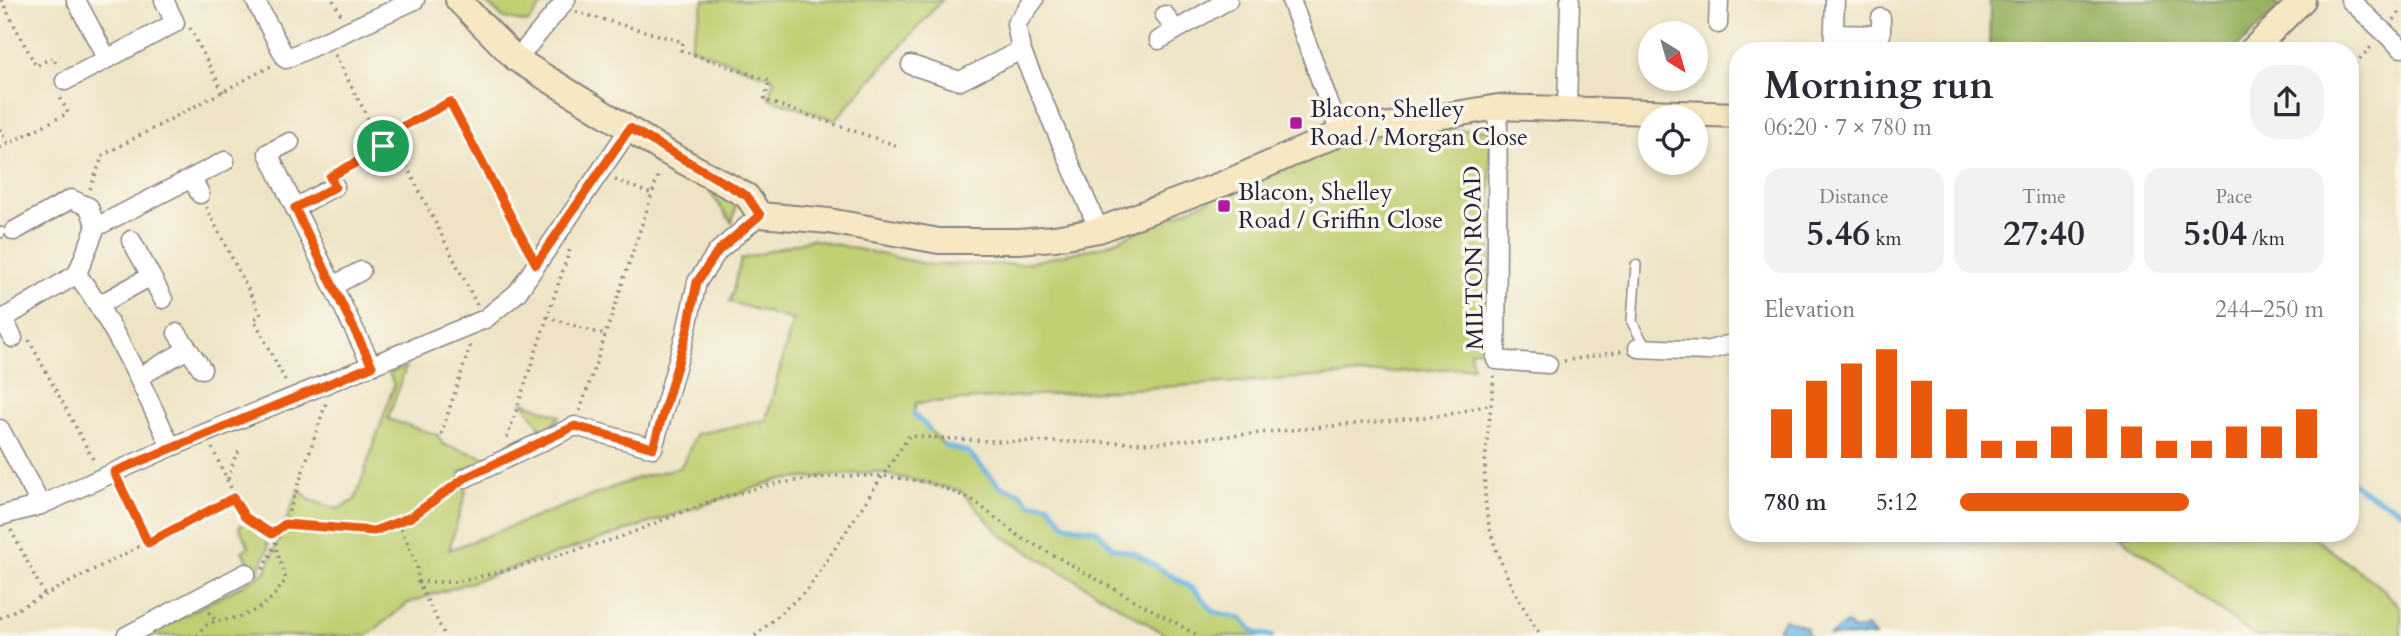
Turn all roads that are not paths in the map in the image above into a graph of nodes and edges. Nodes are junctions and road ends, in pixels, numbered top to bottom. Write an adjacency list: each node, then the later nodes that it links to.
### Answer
1 (76, 0): 25 (street)
2 (164, 0): 25 (street)
3 (255, 0): 4 (street)
4 (415, 0)
5 (458, 0): 26 (street)
6 (1034, 0): 23 (street)
7 (1228, 0): 18 (street)
8 (1291, 0): 33 (street)
9 (1570, 0): 30 (street)
10 (1719, 0): 16 (street)
11 (1835, 0): 20 (street)
12 (2304, 0): 22 (street)
13 (2350, 0): 24 (street)
14 (563, 4): 26 (street)
15 (1165, 15): 18 (street)
16 (1718, 24)
17 (1886, 29): 21 (street)
18 (1175, 30): 19 (street)
19 (1159, 40)
20 (1833, 42)
21 (1837, 42)
22 (2261, 42)
23 (1021, 50): 27 (street); 40 (street)
24 (2398, 51)
25 (107, 59): 28 (street)
26 (517, 59): 32 (street)
27 (921, 62)
28 (64, 78)
29 (1498, 107): 30 (street); 33 (street); 55 (street, MILTON ROAD)
30 (1567, 107): 31 (street)
31 (1729, 115)
32 (630, 128): 38 (street); 56 (street)
33 (1340, 133): 40 (street)
34 (290, 142): 37 (street)
35 (225, 161): 39 (street)
36 (335, 187): 37 (street)
37 (295, 208): 47 (street)
38 (760, 215): 40 (street); 61 (street)
39 (96, 227): 41 (street); 45 (street)
40 (1099, 230)
41 (14, 232)
42 (131, 240): 46 (street)
43 (1636, 265): 53 (lane)
44 (362, 271): 47 (street)
45 (77, 274): 49 (street); 51 (street)
46 (151, 276): 48 (street); 49 (street)
47 (333, 286): 56 (street)
48 (163, 299)
49 (99, 305): 58 (street)
50 (177, 333): 54 (street)
51 (12, 336)
52 (1729, 345): 53 (street)
53 (1642, 348)
54 (188, 349): 57 (street); 58 (street)
55 (1548, 364)
56 (372, 366): 60 (street)
57 (202, 369)
58 (138, 377): 60 (street)
59 (0, 429): 62 (street)
60 (171, 447): 62 (street)
61 (465, 478)
62 (41, 505): 63 (street)
63 (2, 516)
64 (246, 573): 65 (street)
65 (126, 636)

